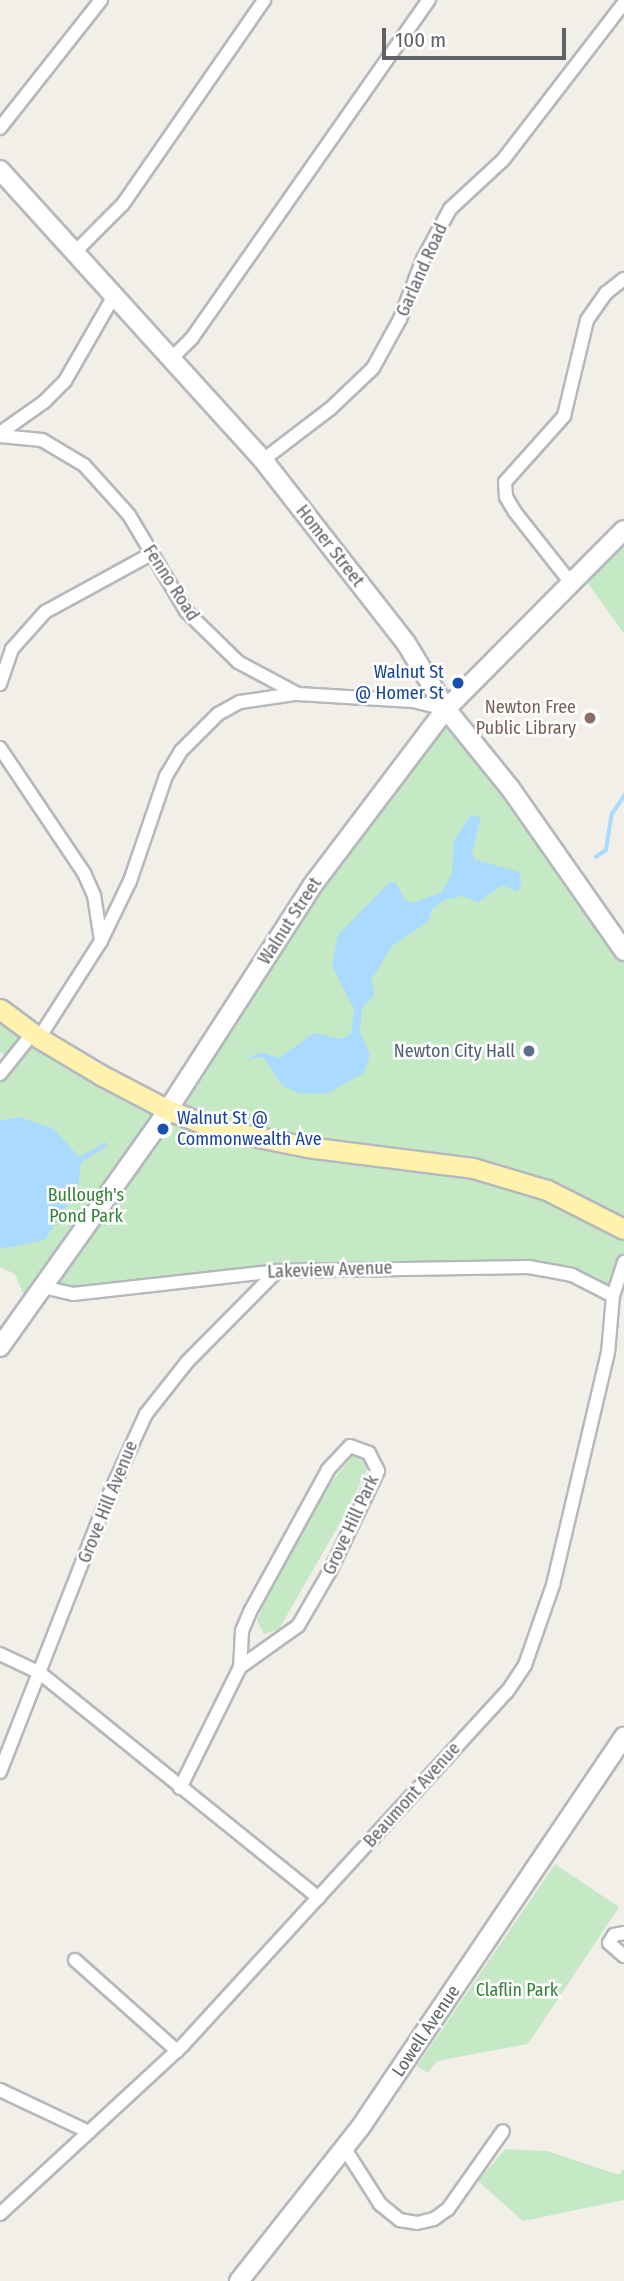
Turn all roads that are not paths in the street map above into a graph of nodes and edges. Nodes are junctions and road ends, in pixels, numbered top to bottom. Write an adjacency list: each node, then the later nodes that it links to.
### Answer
1 (101, 0): 5 (street)
2 (264, 0): 7 (street)
3 (429, 0): 10 (street)
4 (624, 3): 12 (street, Garland Road)
5 (0, 128)
6 (0, 170): 7 (street, Homer Street)
7 (76, 251): 9 (street, Homer Street)
8 (624, 279): 15 (street)
9 (116, 294): 10 (street, Homer Street); 11 (street)
10 (172, 358): 12 (street, Homer Street)
11 (0, 435): 14 (street, Fenno Road)
12 (263, 460): 18 (street, Homer Street)
13 (624, 530): 15 (street, Walnut Street)
14 (151, 554): 16 (street); 17 (street, Fenno Road)
15 (571, 583): 18 (street, Walnut Street)
16 (0, 684)
17 (298, 694): 18 (street, Fenno Road); 20 (street)
18 (446, 709): 21 (street, Homer Street); 27 (street, Walnut Street)
19 (0, 748): 20 (street)
20 (101, 941): 23 (street)
21 (624, 951)
22 (0, 1009): 23 (main road)
23 (35, 1036): 25 (street); 27 (main road)
24 (0, 1052): 25 (street)
25 (11, 1060): 26 (street)
26 (0, 1074)
27 (168, 1110): 28 (main road); 31 (street, Walnut Street)
28 (624, 1229)
29 (623, 1268): 32 (street, Beaumont Avenue)
30 (277, 1271): 31 (street, Lakeview Avenue); 32 (street, Lakeview Avenue); 36 (street, Grove Hill Avenue)
31 (43, 1287): 33 (street, Walnut Street)
32 (613, 1296): 40 (street, Beaumont Avenue)
33 (0, 1348)
34 (0, 1654): 36 (street)
35 (240, 1667): 35 (street, Grove Hill Park); 39 (street, Grove Hill Park)
36 (40, 1673): 38 (street, Grove Hill Avenue); 39 (street)
37 (624, 1737): 48 (street, Lowell Avenue)
38 (0, 1772)
39 (180, 1788): 40 (street)
40 (319, 1898): 44 (street, Beaumont Avenue)
41 (624, 1933): 42 (street)
42 (624, 1956)
43 (75, 1960): 44 (street)
44 (177, 2051): 47 (street, Beaumont Avenue)
45 (0, 2090): 47 (street)
46 (503, 2131): 48 (street)
47 (89, 2132): 49 (street, Beaumont Avenue)
48 (345, 2149): 50 (street, Lowell Avenue)
49 (0, 2214)
50 (239, 2281)

